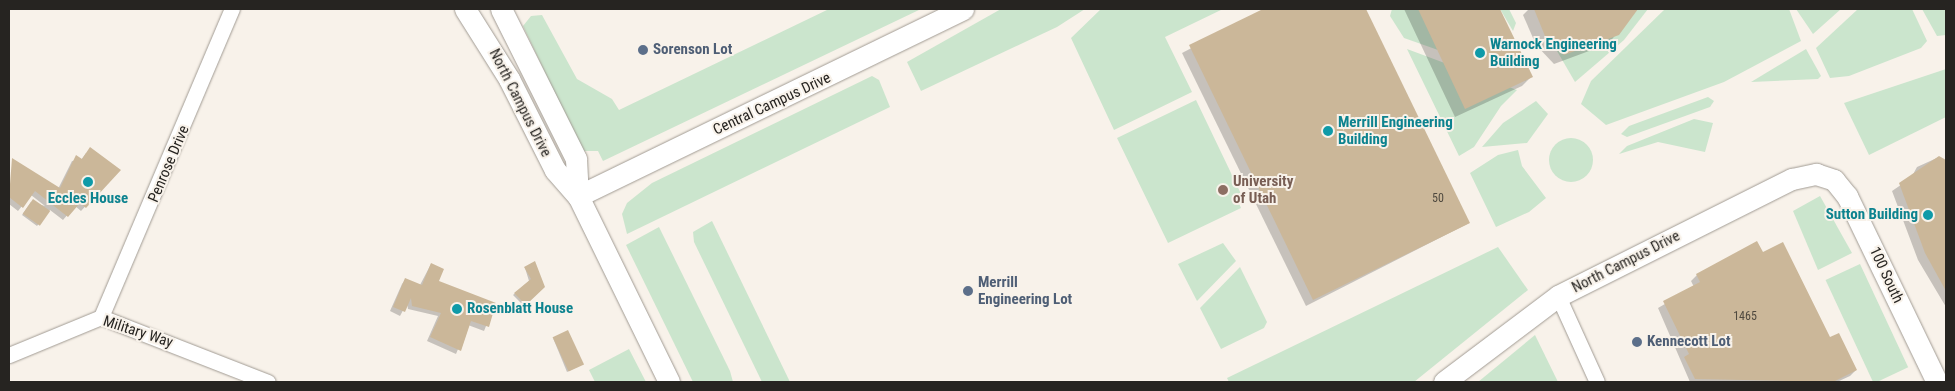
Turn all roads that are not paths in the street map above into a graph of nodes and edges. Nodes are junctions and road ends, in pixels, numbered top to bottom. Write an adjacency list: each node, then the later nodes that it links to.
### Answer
1 (232, 9): 8 (street, Penrose Drive)
2 (465, 9): 6 (main road, North Campus Drive)
3 (501, 9): 6 (main road, North Campus Drive)
4 (963, 9): 6 (main road, Central Campus Drive)
5 (1825, 176): 7 (main road, North Campus Drive); 14 (main road, 100 South)
6 (578, 196): 11 (main road, North Campus Drive)
7 (1558, 296): 12 (main road, North Campus Drive); 13 (street)
8 (101, 317): 9 (street, Military Way); 10 (street, Military Way)
9 (9, 355)
10 (268, 382)
11 (669, 382)
12 (1444, 382)
13 (1597, 382)
14 (1937, 382)

